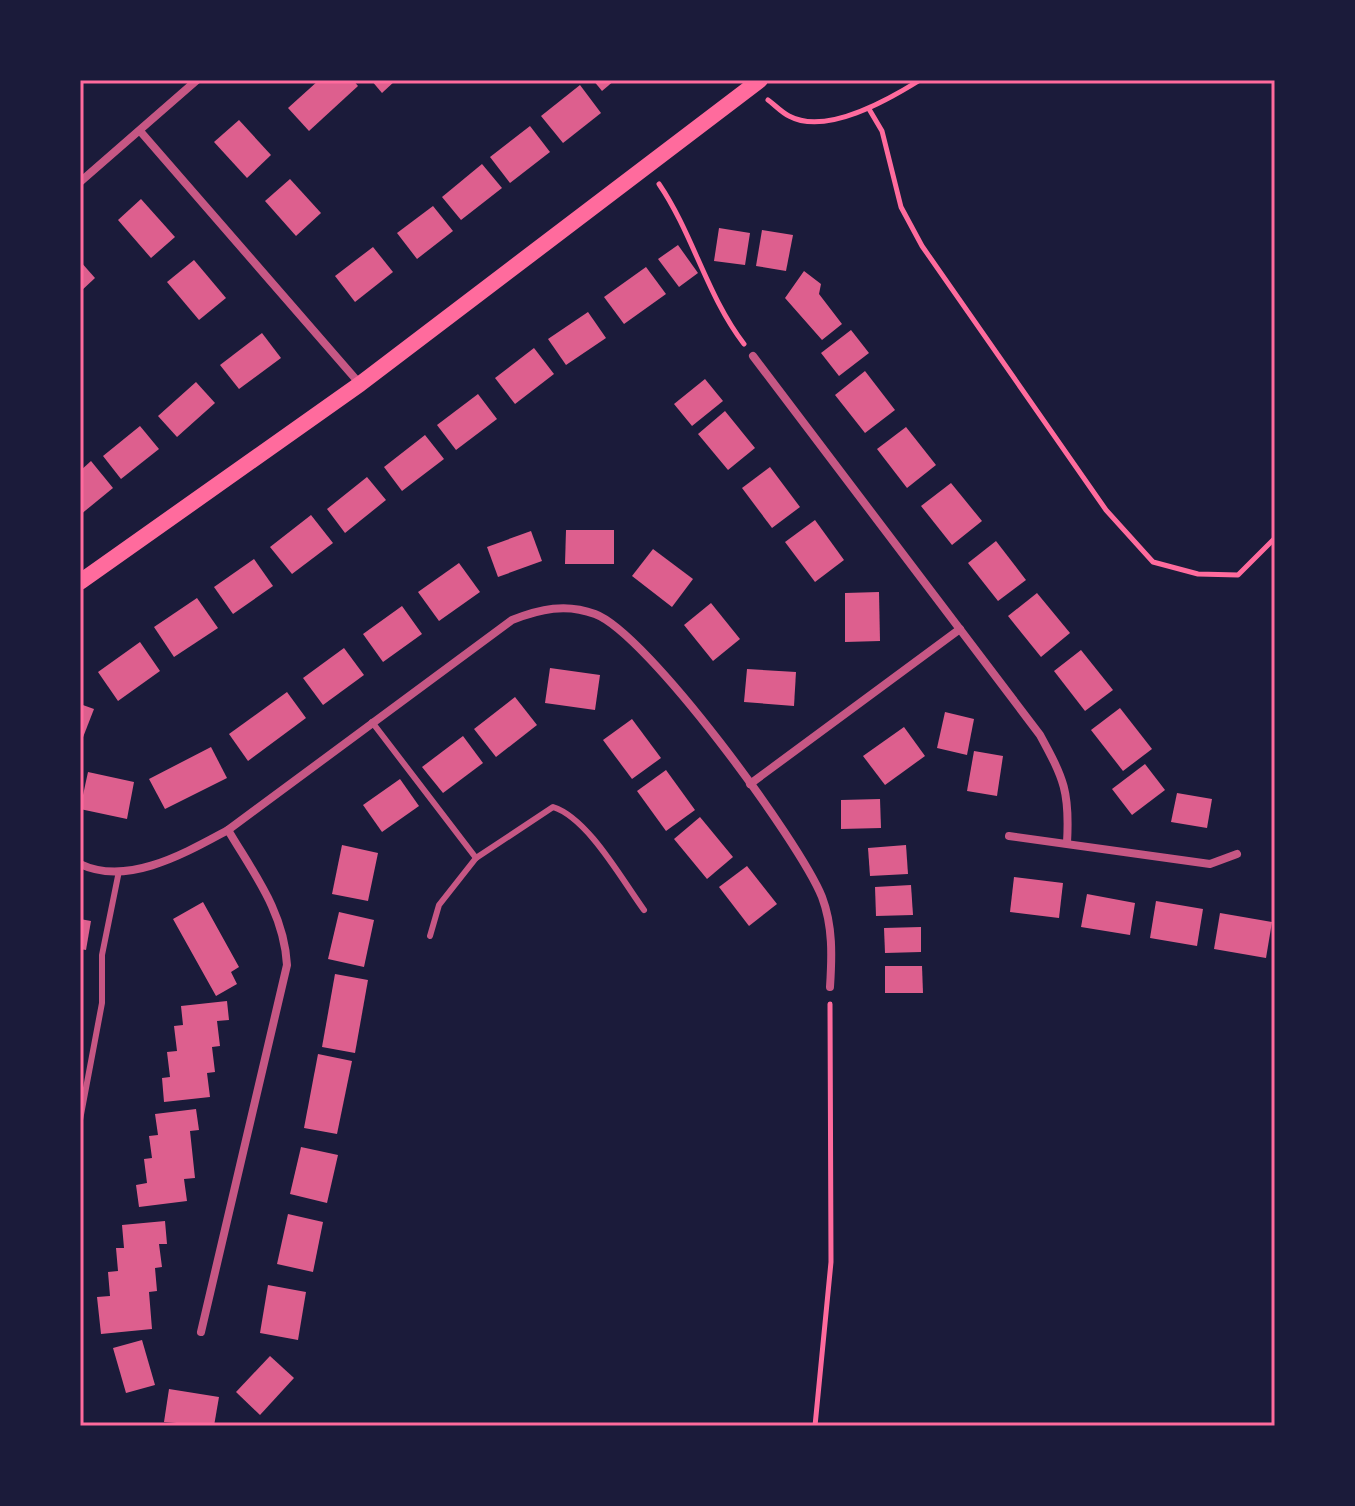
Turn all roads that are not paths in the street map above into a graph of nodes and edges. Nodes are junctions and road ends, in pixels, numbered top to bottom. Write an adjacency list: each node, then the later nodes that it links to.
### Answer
1 (197, 80): 3 (street)
2 (755, 83): 6 (main road)
3 (140, 131): 4 (street); 6 (street)
4 (80, 182)
5 (753, 356): 8 (street)
6 (360, 384): 7 (main road)
7 (80, 582)
8 (960, 629): 10 (street); 13 (street)
9 (372, 722): 10 (street); 11 (street); 15 (lane)
10 (750, 784): 20 (street)
11 (228, 830): 17 (street); 22 (street)
12 (1009, 836): 13 (street)
13 (1067, 843): 14 (street)
14 (1237, 854)
15 (476, 858): 18 (lane); 19 (lane)
16 (80, 864): 17 (street)
17 (119, 871): 21 (lane)
18 (644, 910)
19 (430, 936)
20 (830, 987)
21 (80, 1120)
22 (201, 1332)

